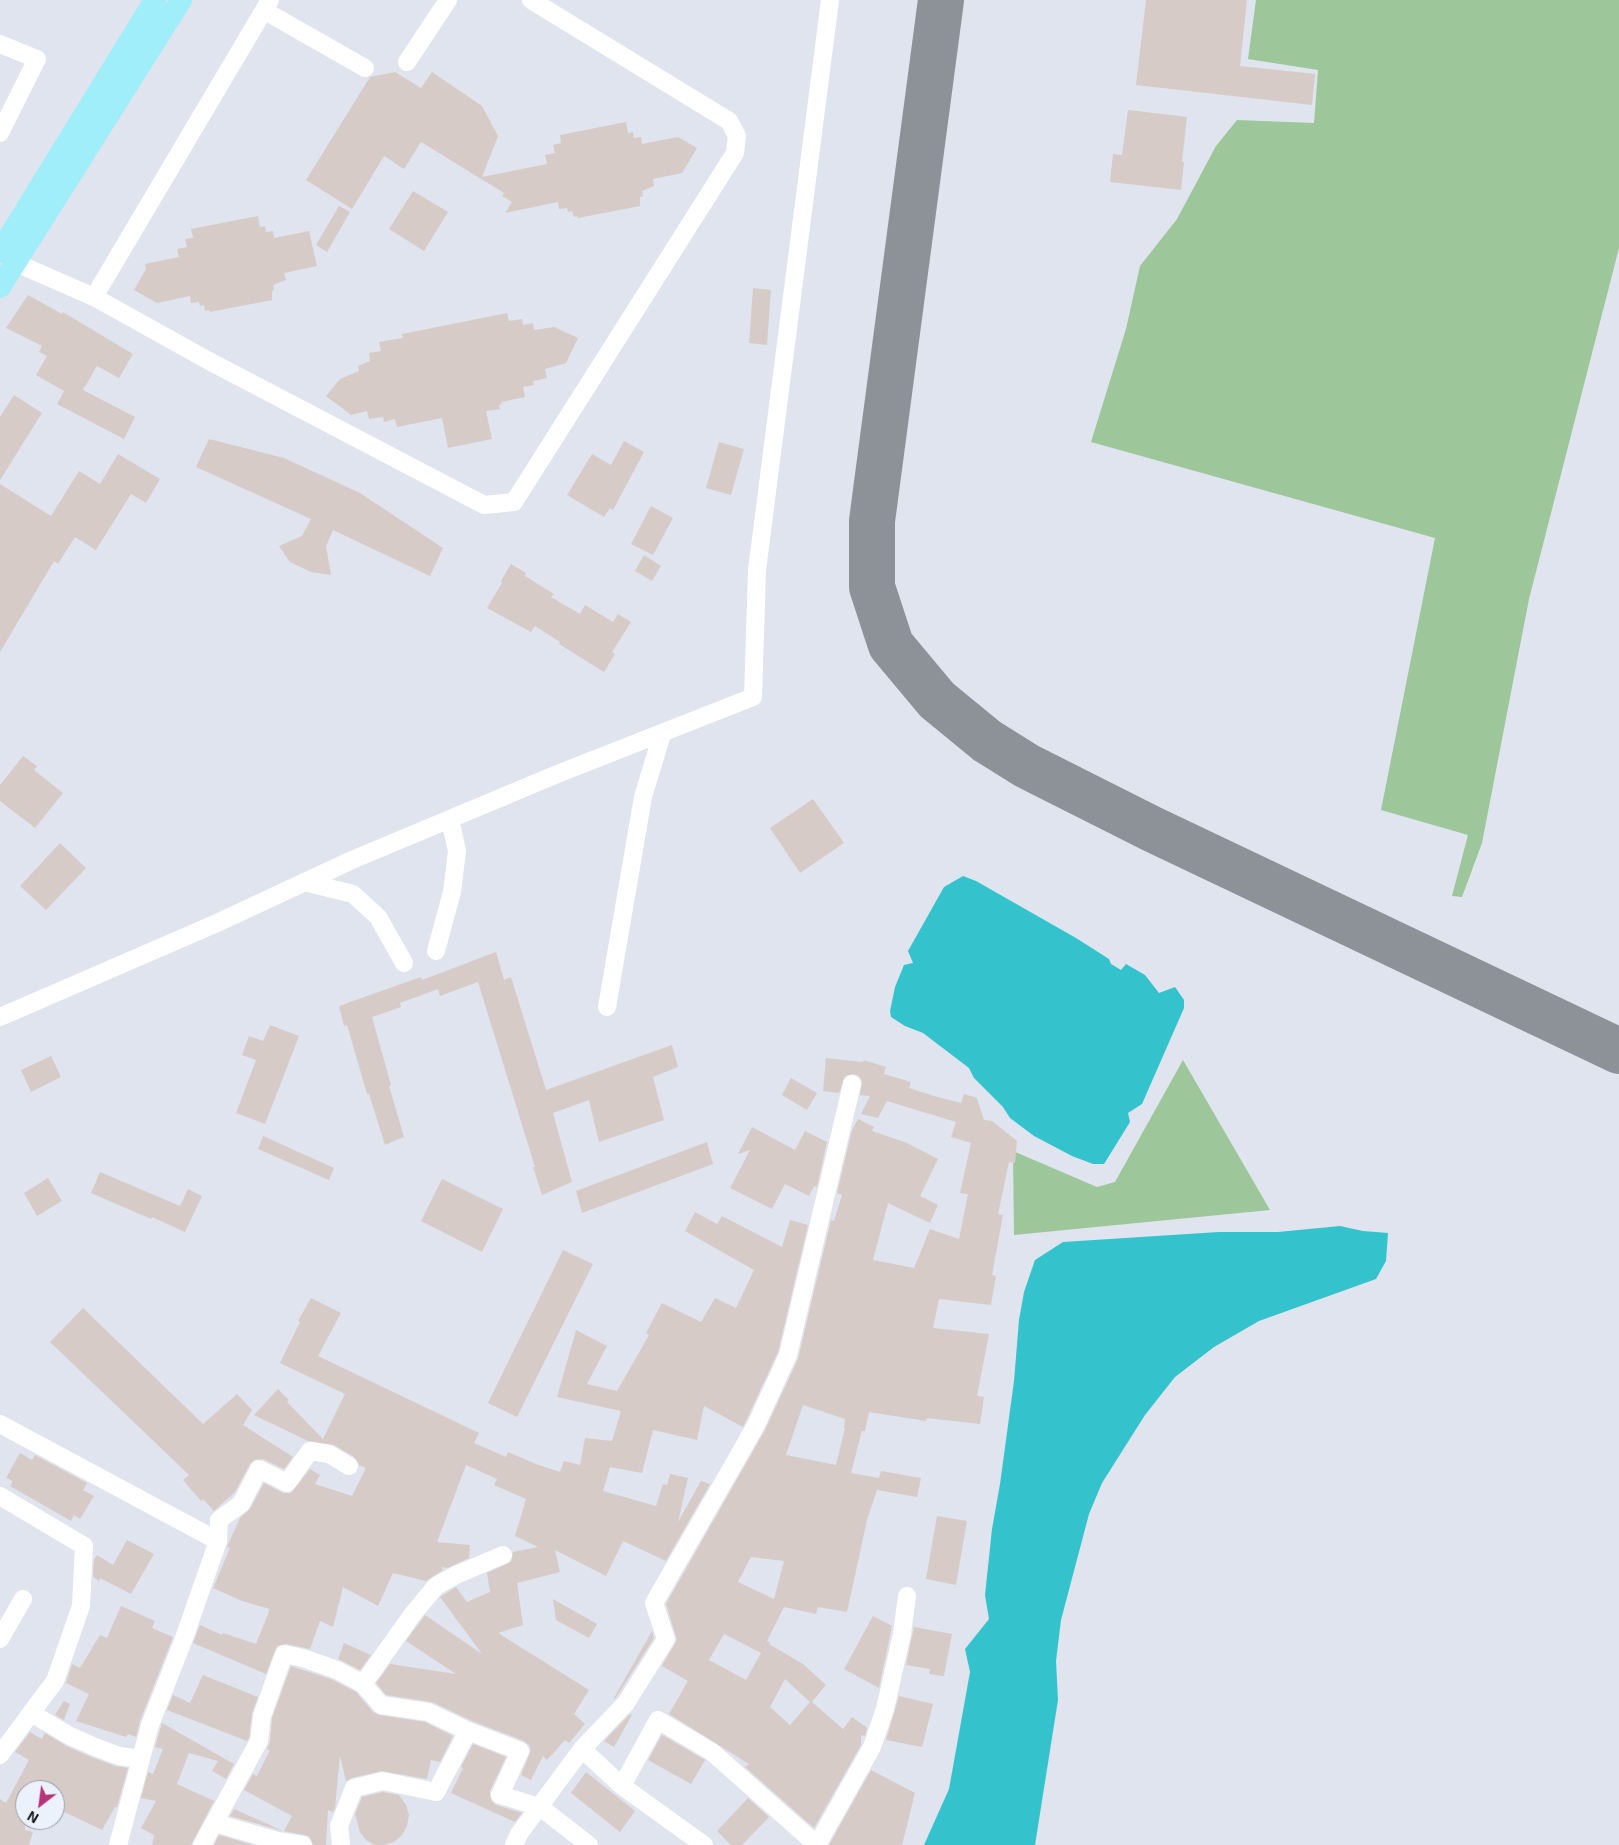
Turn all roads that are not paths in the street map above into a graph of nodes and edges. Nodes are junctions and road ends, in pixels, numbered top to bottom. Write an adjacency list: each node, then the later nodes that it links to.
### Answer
1 (155, 0): 11 (main road)
2 (181, 0): 11 (main road)
3 (448, 0): 8 (street)
4 (531, 0): 13 (street)
5 (830, 0): 14 (street)
6 (267, 6): 9 (street); 13 (street)
7 (0, 44): 10 (street)
8 (407, 62)
9 (365, 68)
10 (0, 133)
11 (8, 257): 12 (main road); 13 (street)
12 (0, 286)
13 (94, 297)
14 (662, 734): 15 (street); 19 (street)
15 (450, 819): 16 (street); 17 (street)
16 (304, 882): 18 (street); 20 (street)
17 (436, 951)
18 (404, 963)
19 (607, 1007)
20 (0, 1017)
21 (852, 1084): 33 (street)
22 (0, 1424): 25 (street)
23 (349, 1466): 25 (street)
24 (0, 1496): 31 (street)
25 (218, 1541): 35 (street)
26 (503, 1555): 30 (street)
27 (907, 1596): 46 (street)
28 (23, 1599): 29 (street)
29 (0, 1639)
30 (363, 1684): 32 (street); 38 (street)
31 (30, 1713): 34 (street); 35 (street)
32 (468, 1731): 37 (street); 42 (street)
33 (582, 1750): 36 (street); 37 (street)
34 (0, 1756)
35 (141, 1759): 39 (street)
36 (622, 1786): 45 (street); 46 (street)
37 (540, 1807): 43 (street); 44 (street)
38 (215, 1823): 40 (street); 41 (street)
39 (118, 1845)
40 (202, 1845)
41 (303, 1845)
42 (341, 1845)
43 (514, 1845)
44 (589, 1845)
45 (704, 1845)
46 (817, 1845)

